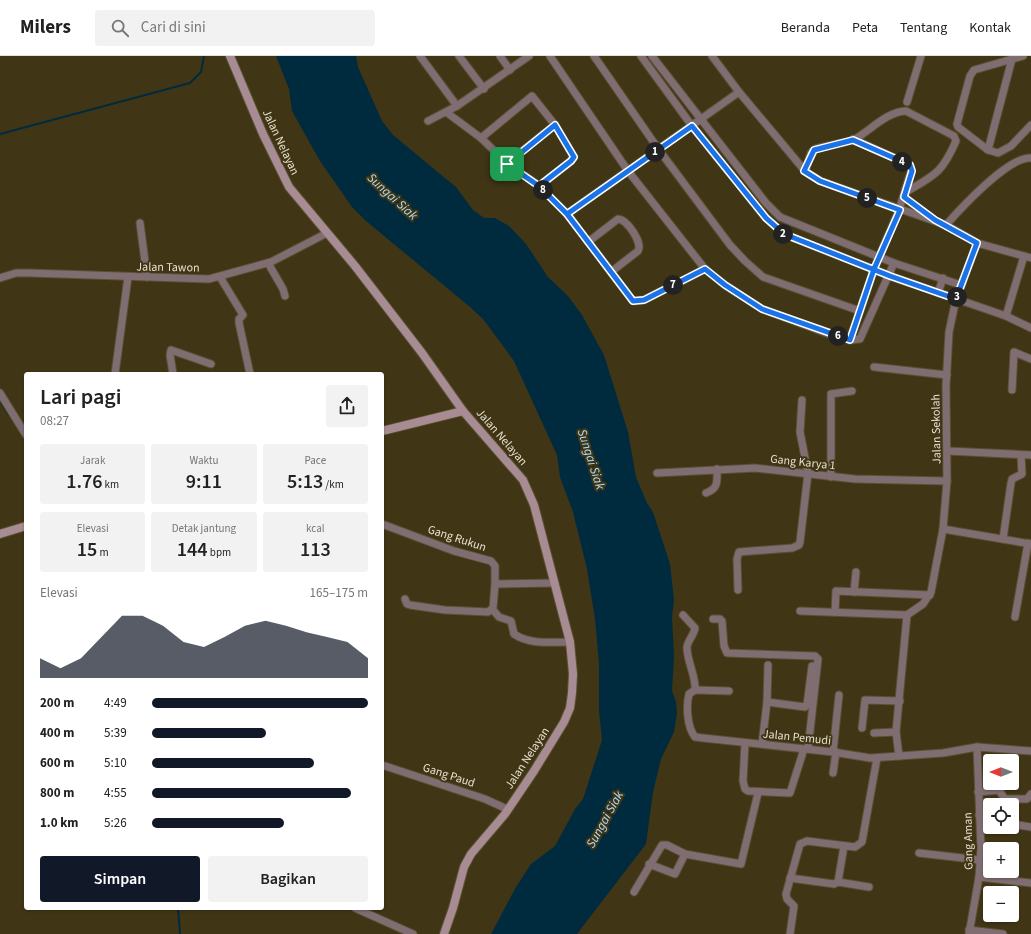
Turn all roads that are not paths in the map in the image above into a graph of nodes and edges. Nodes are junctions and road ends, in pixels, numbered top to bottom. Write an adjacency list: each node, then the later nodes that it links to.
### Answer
1 (230, 56): 43 (main road, Jalan Nelayan)
2 (420, 56): 18 (street)
3 (459, 56): 15 (street)
4 (500, 56): 14 (street)
5 (529, 56): 14 (street)
6 (550, 56): 32 (street)
7 (594, 56): 28 (street)
8 (642, 56): 24 (street)
9 (652, 56): 20 (street)
10 (712, 56): 16 (street)
11 (921, 56): 17 (street)
12 (1023, 56): 13 (street)
13 (1012, 59): 29 (street); 29 (street)
14 (510, 70): 15 (street)
15 (484, 89): 18 (street)
16 (739, 92): 20 (street); 33 (street)
17 (907, 102)
18 (457, 106): 19 (street)
19 (446, 112): 21 (street); 26 (street)
20 (700, 120): 24 (street); 38 (street)
21 (428, 121)
22 (555, 125): 26 (street); 31 (street); 34 (street)
23 (1031, 125): 25 (street)
24 (692, 126): 28 (street); 42 (street)
25 (1028, 136): 29 (street)
26 (481, 138): 31 (street)
27 (853, 140): 33 (street); 35 (street); 35 (street)
28 (658, 150): 32 (street); 63 (street)
29 (988, 150)
30 (1031, 158): 41 (street)
31 (507, 164): 34 (street)
32 (628, 171): 37 (street); 50 (street)
33 (804, 171): 36 (street)
34 (539, 186): 37 (street)
35 (905, 195): 36 (street); 39 (street)
36 (900, 210): 39 (street); 46 (street)
37 (567, 214): 44 (street)
38 (780, 217): 42 (street); 46 (street)
39 (935, 220): 41 (street)
40 (140, 223): 55 (street)
41 (946, 225): 45 (street)
42 (774, 227): 51 (street)
43 (327, 233): 48 (street, Jalan Tawon); 78 (main road, Jalan Nelayan)
44 (588, 242): 52 (street); 52 (street)
45 (977, 243): 47 (street); 59 (street, Jalan Sekolah)
46 (879, 256): 49 (street); 51 (street)
47 (1028, 257): 64 (street)
48 (268, 263): 56 (street, Jalan Tawon); 61 (street)
49 (894, 263): 53 (street); 58 (street)
50 (705, 269): 52 (street); 66 (street)
51 (874, 269): 53 (street); 63 (street)
52 (611, 272)
53 (890, 276): 60 (street); 66 (street)
54 (128, 277): 55 (street, Jalan Tawon); 57 (street, Jalan Tawon); 70 (street)
55 (147, 277): 56 (street, Jalan Tawon)
56 (220, 277): 72 (street)
57 (0, 278)
58 (943, 278): 59 (street); 60 (street)
59 (961, 285): 62 (street, Jalan Sekolah)
60 (938, 293): 62 (street)
61 (284, 296)
62 (956, 299): 64 (street); 73 (street, Jalan Sekolah)
63 (860, 311): 66 (street)
64 (1006, 316): 65 (street)
65 (1031, 328)
66 (850, 340)
67 (1031, 358): 74 (street)
68 (211, 364): 71 (street)
69 (874, 368): 73 (street)
70 (115, 372)
71 (172, 372)
72 (250, 372)
73 (947, 375): 81 (street, Jalan Sekolah)
74 (1012, 390)
75 (852, 391): 87 (street)
76 (0, 393): 79 (street)
77 (802, 400): 86 (street)
78 (463, 411): 80 (main road); 97 (main road, Jalan Nelayan)
79 (24, 431)
80 (384, 431)
81 (948, 451): 83 (street); 88 (street, Jalan Sekolah)
82 (1031, 453): 83 (street)
83 (1021, 455): 94 (street)
84 (717, 469): 85 (street, Gang Karya 1); 86 (street, Gang Karya 1); 89 (street)
85 (657, 473)
86 (808, 473): 87 (street, Gang Karya 1); 99 (street)
87 (831, 477): 88 (street, Gang Karya 1)
88 (947, 481): 92 (street, Jalan Sekolah)
89 (706, 493)
90 (384, 525): 98 (street, Gang Rukun)
91 (24, 527): 93 (main road)
92 (942, 529): 94 (street); 101 (street, Jalan Sekolah)
93 (0, 534)
94 (1003, 539): 95 (street)
95 (1030, 543): 108 (street)
96 (856, 572): 100 (street)
97 (555, 583): 98 (street); 110 (main road, Jalan Nelayan)
98 (495, 584): 103 (street, Gang Rukun)
99 (738, 590)
100 (854, 592): 101 (street); 105 (street)
101 (930, 595): 106 (street)
102 (405, 599): 103 (street)
103 (493, 610): 110 (street)
104 (800, 611): 105 (street)
105 (835, 612): 106 (street)
106 (907, 614): 116 (street)
107 (683, 615): 113 (street)
108 (1015, 617)
109 (713, 619): 124 (street)
110 (570, 642): 134 (main road, Jalan Nelayan)
111 (768, 665): 117 (street)
112 (812, 666): 117 (street)
113 (695, 690): 114 (street); 121 (street, Jalan Pemudi)
114 (729, 691)
115 (839, 695): 126 (street)
116 (900, 701): 118 (street); 119 (street)
117 (767, 702): 122 (street)
118 (862, 728)
119 (896, 732): 120 (street); 127 (street)
120 (874, 733)
121 (745, 743): 122 (street, Jalan Pemudi); 132 (street)
122 (762, 744): 124 (street, Jalan Pemudi)
123 (977, 747): 125 (street, Jalan Pemudi); 127 (street, Jalan Pemudi); 131 (street, Gang Aman)
124 (806, 749): 126 (street, Jalan Pemudi); 132 (street)
125 (1031, 751)
126 (835, 752): 128 (street, Jalan Pemudi); 130 (street)
127 (900, 756): 128 (street, Jalan Pemudi)
128 (877, 758): 139 (street)
129 (384, 766): 134 (street, Gang Paud)
130 (833, 773)
131 (978, 792): 133 (street); 135 (street, Gang Aman)
132 (758, 793): 141 (street)
133 (1031, 794)
134 (507, 809): 153 (main road, Jalan Nelayan)
135 (979, 815): 136 (street); 142 (street, Gang Aman)
136 (983, 816)
137 (1019, 825): 138 (street)
138 (1031, 827)
139 (844, 846): 145 (street); 146 (street)
140 (919, 853): 142 (street)
141 (685, 854): 143 (street); 143 (street)
142 (980, 860): 144 (street, Gang Aman)
143 (649, 864): 149 (street)
144 (979, 877): 147 (street); 151 (street, Gang Aman)
145 (790, 878): 146 (street); 154 (street)
146 (838, 882): 148 (street)
147 (1031, 883)
148 (869, 887)
149 (634, 892)
150 (359, 910): 152 (street)
151 (969, 932): 155 (street)
152 (413, 934)
153 (444, 934)
154 (790, 934)
155 (1003, 934)

